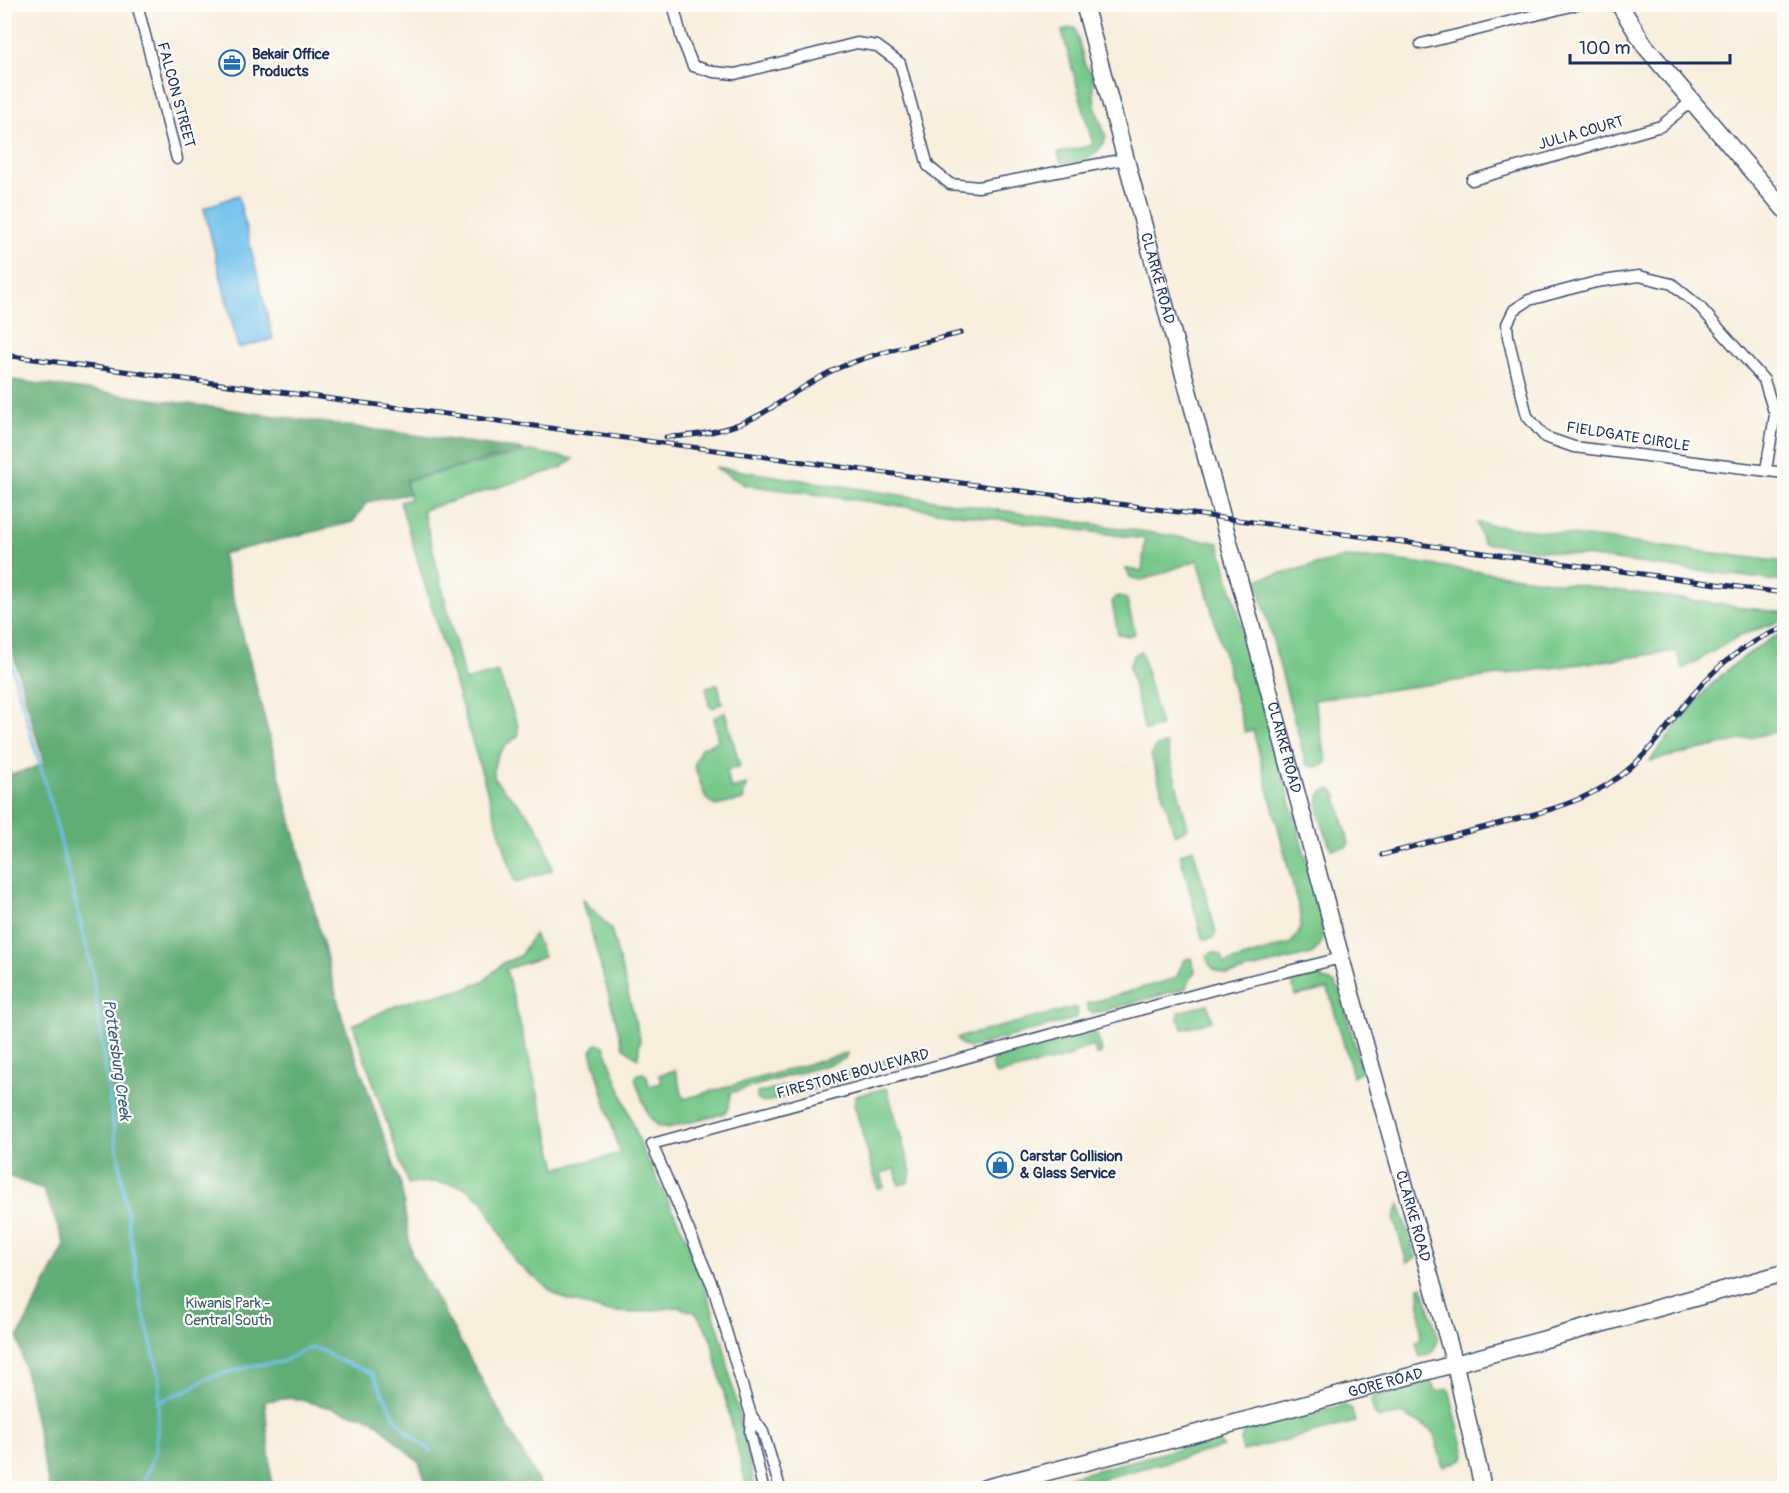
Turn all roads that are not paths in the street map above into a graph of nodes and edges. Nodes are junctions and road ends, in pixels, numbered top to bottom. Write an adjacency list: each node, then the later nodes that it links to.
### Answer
1 (137, 4): 8 (street, FALCON STREET)
2 (673, 4): 9 (street)
3 (1084, 4): 9 (main road, CLARKE ROAD)
4 (1579, 4): 6 (street)
5 (1619, 4): 7 (main road)
6 (1421, 44)
7 (1692, 101): 10 (street, JULIA COURT); 11 (main road)
8 (177, 159)
9 (1125, 159): 14 (main road, CLARKE ROAD)
10 (1472, 180)
11 (1785, 209)
12 (1766, 470): 12 (street, FIELDGATE CIRCLE); 13 (street, FIELDGATE CIRCLE)
13 (1785, 473)
14 (1341, 958): 16 (main road, CLARKE ROAD); 17 (street, FIRESTONE BOULEVARD)
15 (1785, 1273): 16 (main road, GORE ROAD)
16 (1455, 1365): 20 (main road, GORE ROAD); 21 (main road, CLARKE ROAD)
17 (751, 1415): 18 (street, FIRESTONE BOULEVARD); 19 (street, FIRESTONE BOULEVARD)
18 (763, 1488)
19 (780, 1488)
20 (985, 1488)
21 (1483, 1488)

